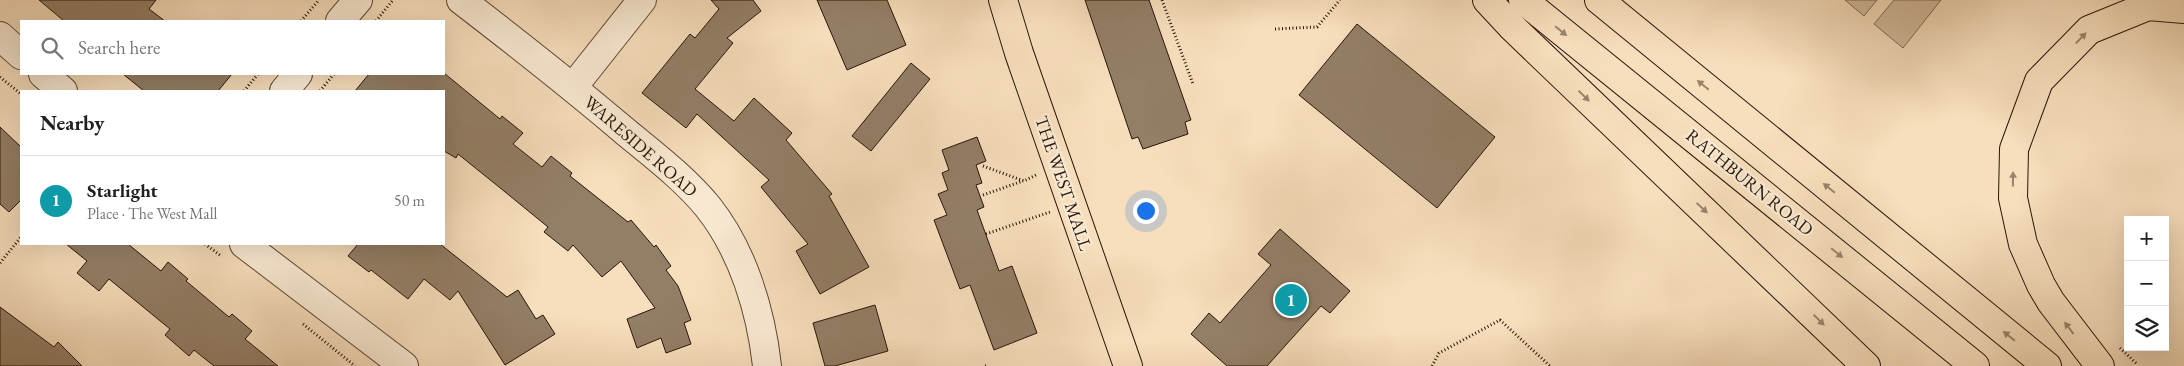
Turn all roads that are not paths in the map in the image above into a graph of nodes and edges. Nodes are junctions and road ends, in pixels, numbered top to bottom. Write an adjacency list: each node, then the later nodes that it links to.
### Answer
1 (358, 0): 9 (street)
2 (461, 0): 14 (street, WARESIDE ROAD)
3 (642, 0): 14 (street)
4 (1003, 0): 20 (main road, THE WEST MALL)
5 (1487, 0): 21 (main road, one-way to 21)
6 (1523, 0): 22 (main road, RATHBURN ROAD, one-way to 22)
7 (1599, 0): 23 (main road, one-way to 7)
8 (2184, 9): 24 (main road, one-way to 8)
9 (341, 20)
10 (0, 36): 11 (street)
11 (20, 54)
12 (44, 75): 15 (street)
13 (297, 75): 16 (street)
14 (573, 86): 19 (street, WARESIDE ROAD)
15 (62, 90)
16 (285, 90)
17 (245, 245): 18 (street)
18 (404, 366)
19 (767, 366)
20 (1128, 366)
21 (1866, 366)
22 (1974, 366)
23 (2047, 366)
24 (2100, 366)

